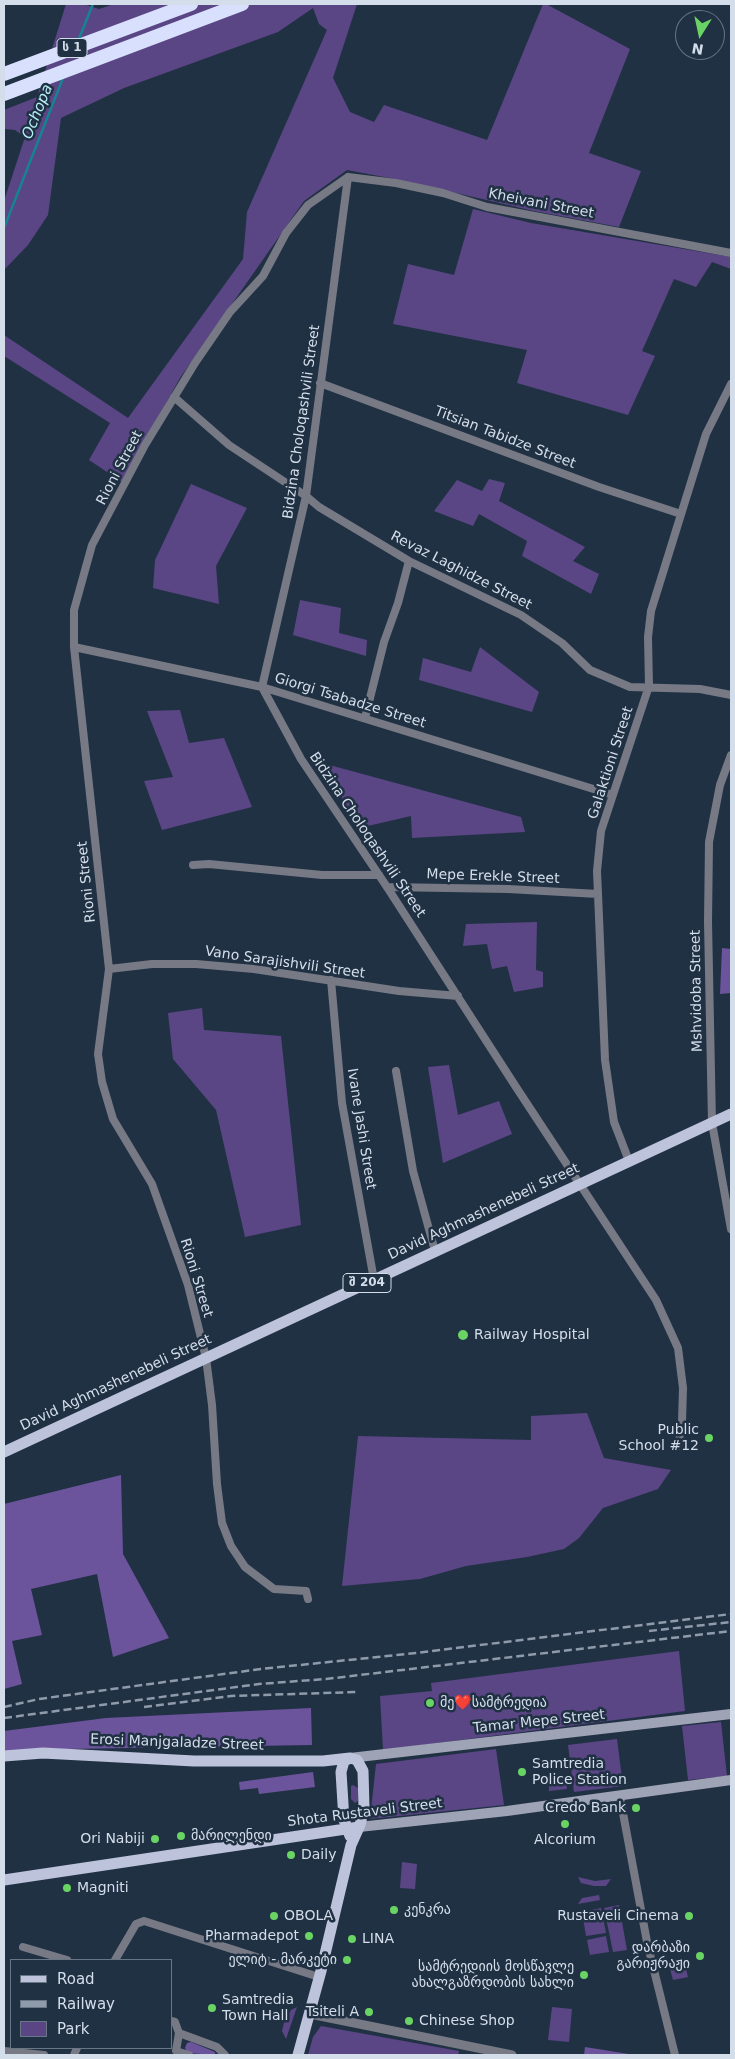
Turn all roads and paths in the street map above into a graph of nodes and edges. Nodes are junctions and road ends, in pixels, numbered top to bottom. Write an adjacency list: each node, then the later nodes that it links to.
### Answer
1 (191, 4): 3 (highway, ს 1)
2 (242, 4): 4 (highway, ს 1)
3 (7, 73)
4 (5, 94)
5 (348, 177): 6 (street, Kheivani Street); 7 (street, Bidzina Choloqashvili Street); 9 (street, Rioni Street)
6 (731, 252)
7 (320, 383): 10 (street, Bidzina Choloqashvili Street); 11 (street, Titsian Tabidze Street)
8 (731, 384): 11 (street, Galaktioni Street)
9 (174, 397): 10 (street, Revaz Laghidze Street); 13 (street, Rioni Street)
10 (306, 496): 12 (street, Revaz Laghidze Street); 15 (street, Bidzina Choloqashvili Street)
11 (682, 514): 14 (street, Galaktioni Street)
12 (410, 561): 14 (street, Revaz Laghidze Street); 17 (street)
13 (74, 647): 15 (street, Giorgi Tsabadze Street); 24 (street, Rioni Street)
14 (649, 686): 16 (street, Revaz Laghidze Street); 19 (street, Galaktioni Street)
15 (262, 687): 17 (street, Giorgi Tsabadze Street); 21 (street, Bidzina Choloqashvili Street)
16 (731, 695)
17 (365, 718): 19 (street, Giorgi Tsabadze Street)
18 (731, 755): 29 (street, Mshvidoba Street)
19 (614, 795): 23 (street, Galaktioni Street)
20 (193, 865): 21 (street)
21 (379, 875): 22 (street, Bidzina Choloqashvili Street)
22 (387, 887): 23 (street, Mepe Erekle Street); 26 (street, Bidzina Choloqashvili Street)
23 (598, 894): 30 (street, Galaktioni Street)
24 (109, 969): 25 (street, Vano Sarajishvili Street); 35 (street, Rioni Street)
25 (331, 980): 26 (street, Vano Sarajishvili Street); 34 (street, Ivane Jashi Street)
26 (458, 996): 31 (street, Bidzina Choloqashvili Street)
27 (396, 1071): 33 (street)
28 (731, 1114): 29 (main road, David Aghmashenebeli Street / შ 204)
29 (712, 1123): 30 (main road, David Aghmashenebeli Street / შ 204); 32 (street, Mshvidoba Street)
30 (629, 1161): 31 (main road, David Aghmashenebeli Street / შ 204)
31 (580, 1184): 33 (main road, David Aghmashenebeli Street / შ 204); 36 (street, Bidzina Choloqashvili Street)
32 (731, 1229)
33 (435, 1251): 34 (main road, David Aghmashenebeli Street / შ 204)
34 (374, 1280): 35 (main road, David Aghmashenebeli Street / შ 204)
35 (206, 1358): 37 (main road, David Aghmashenebeli Street / შ 204); 38 (street, Rioni Street)
36 (678, 1446)
37 (4, 1452)
38 (308, 1599)
39 (731, 1714): 41 (main road, Tamar Mepe Street)
40 (4, 1756): 41 (main road, Erosi Manjgaladze Street)
41 (350, 1758): 45 (main road); 45 (main road)
42 (731, 1780): 43 (main road, Shota Rustaveli Street)
43 (620, 1797): 44 (main road, Shota Rustaveli Street); 62 (street)
44 (375, 1825): 45 (main road, Shota Rustaveli Street); 47 (main road)
45 (353, 1828): 46 (main road, Shota Rustaveli Street); 47 (main road)
46 (336, 1830): 47 (main road); 48 (main road, Shota Rustaveli Street)
47 (351, 1847): 52 (main road)
48 (4, 1880)
49 (23, 1947): 50 (street)
50 (64, 1959)
51 (116, 1959): 52 (street)
52 (319, 1977): 53 (main road)
53 (310, 2014): 60 (main road); 61 (street)
54 (172, 2020): 55 (street)
55 (179, 2033): 58 (street); 59 (street)
56 (4, 2051): 57 (street)
57 (44, 2055)
58 (189, 2055)
59 (225, 2055)
60 (298, 2055)
61 (512, 2055)
62 (675, 2055)

